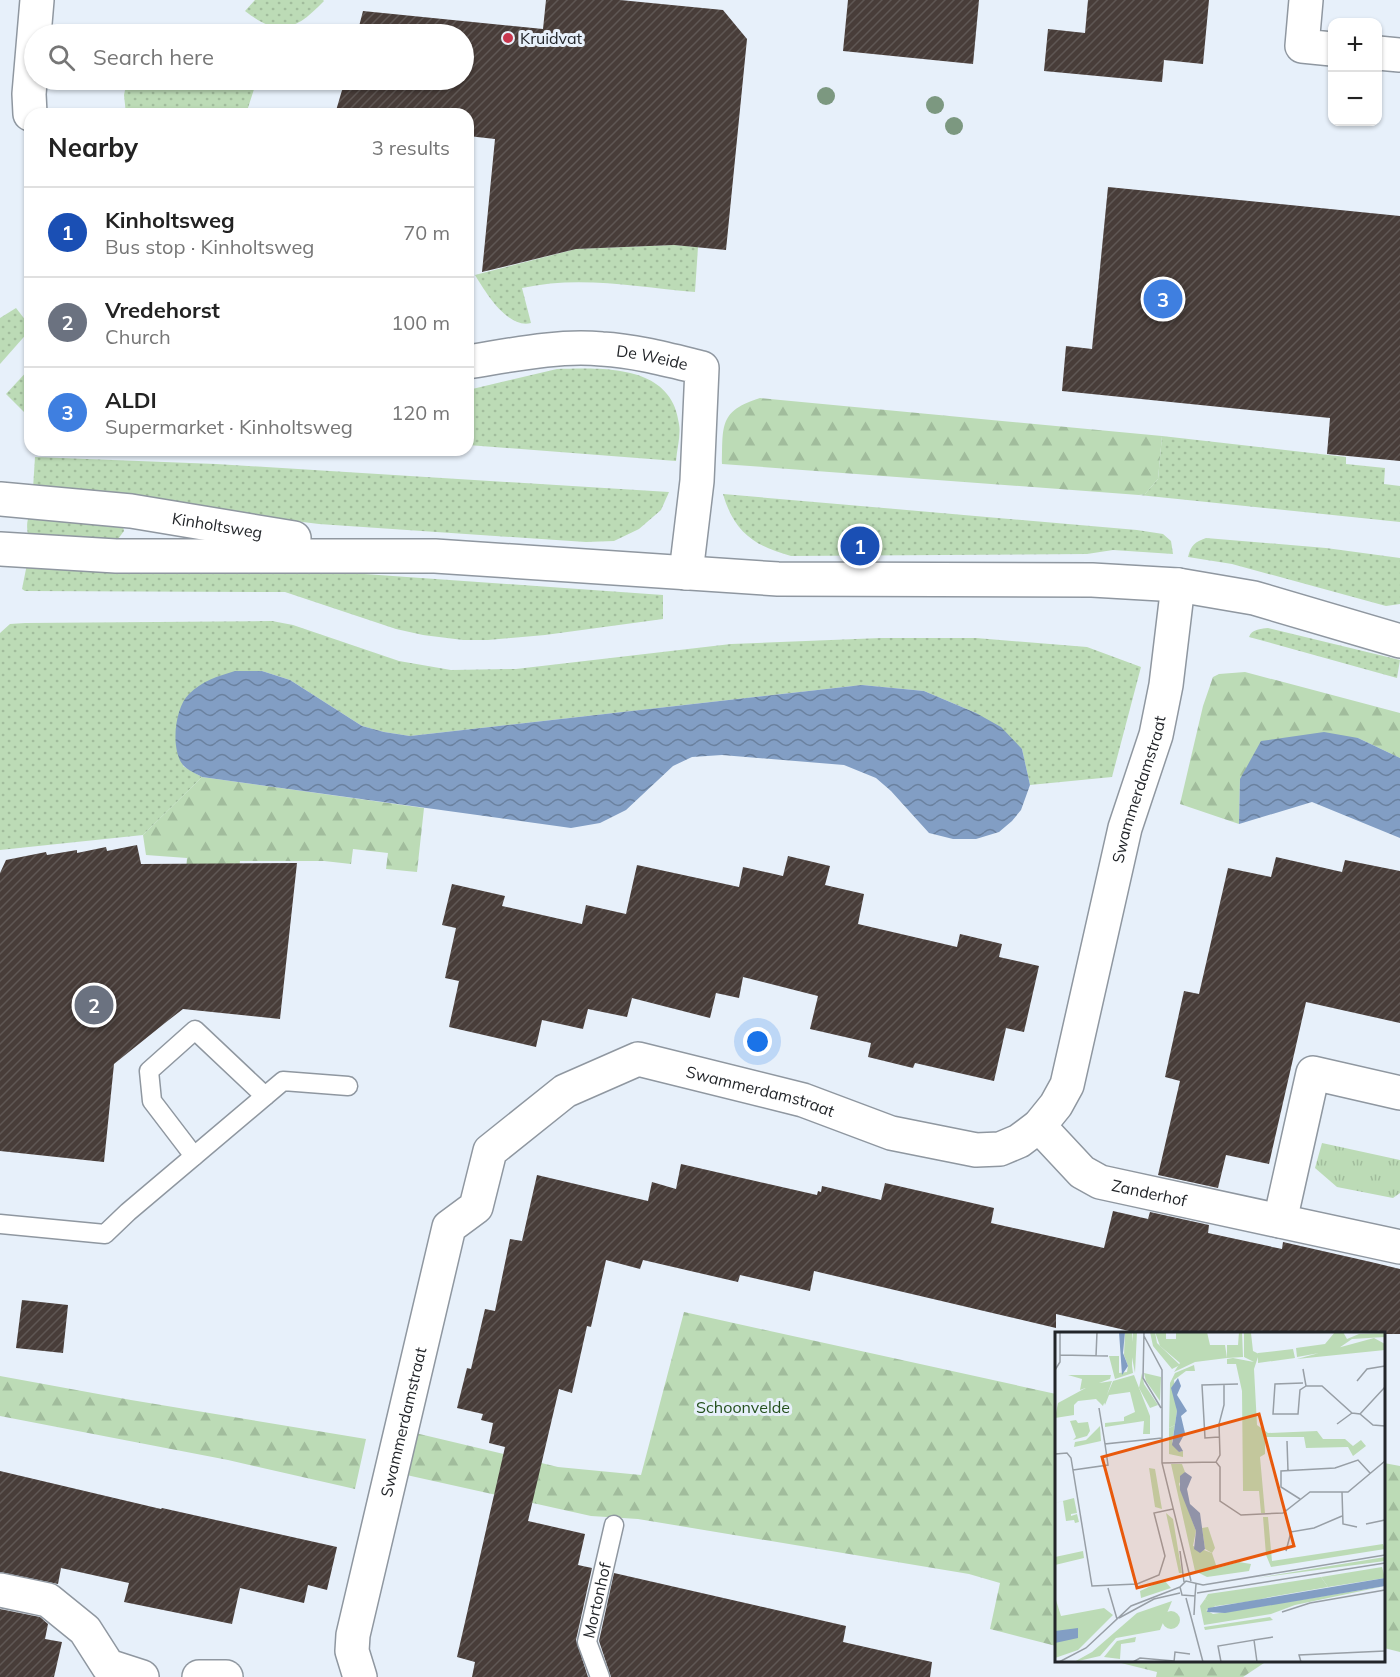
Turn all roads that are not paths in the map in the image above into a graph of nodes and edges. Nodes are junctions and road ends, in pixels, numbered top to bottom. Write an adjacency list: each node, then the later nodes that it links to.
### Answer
1 (37, 0): 3 (street)
2 (1306, 0): 4 (street)
3 (35, 24)
4 (1328, 49)
5 (1382, 53): 6 (street)
6 (1400, 55)
7 (29, 90): 8 (street)
8 (30, 108)
9 (474, 361): 13 (street, De Weide)
10 (0, 499): 12 (street, Kinholtsweg)
11 (0, 549): 12 (street, Kinholtsweg)
12 (435, 556): 13 (street, Kinholtsweg)
13 (686, 573): 14 (street, Kinholtsweg)
14 (1178, 585): 15 (street, Kinholtsweg); 19 (street, Swammerdamstraat)
15 (1400, 641)
16 (348, 1086): 18 (lane)
17 (1400, 1093): 21 (street)
18 (265, 1096): 20 (lane); 20 (lane)
19 (1039, 1126): 21 (street, Zanderhof); 26 (street, Swammerdamstraat)
20 (194, 1156): 22 (lane)
21 (1280, 1221): 23 (street, Zanderhof)
22 (0, 1224)
23 (1400, 1247)
24 (614, 1525): 30 (lane, Mortonhof)
25 (0, 1590): 27 (street)
26 (349, 1675)
27 (142, 1677)
28 (199, 1677): 29 (street)
29 (226, 1677)
30 (600, 1677)

